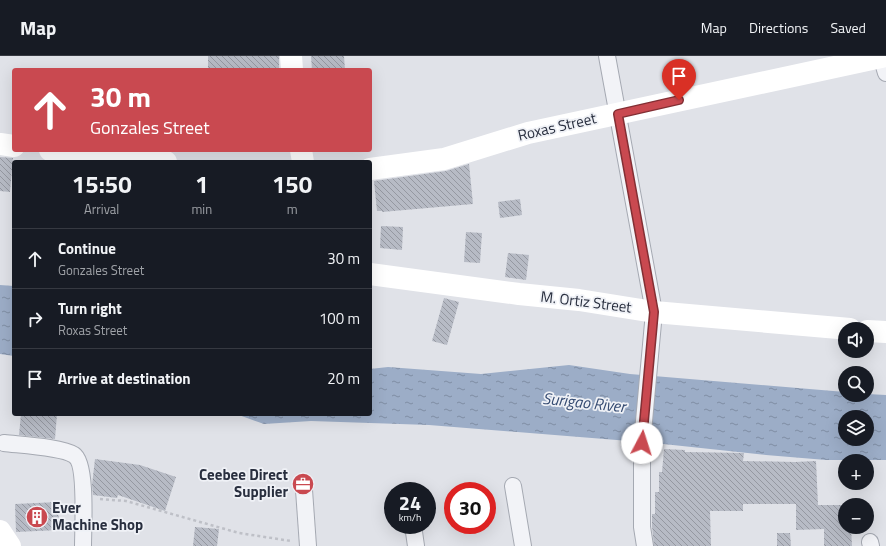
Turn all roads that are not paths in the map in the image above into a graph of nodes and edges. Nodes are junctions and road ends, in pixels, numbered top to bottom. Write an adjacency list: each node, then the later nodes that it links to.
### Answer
1 (291, 56): 4 (street)
2 (607, 56): 5 (street)
3 (884, 61): 5 (street, Roxas Street)
4 (292, 68)
5 (618, 114): 10 (street, Roxas Street); 12 (street)
6 (0, 144): 7 (street)
7 (12, 146)
8 (69, 152): 9 (street)
9 (147, 160)
10 (372, 169)
11 (372, 274): 12 (street, M. Ortiz Street)
12 (654, 312): 13 (street, M. Ortiz Street); 26 (street)
13 (838, 328)
14 (874, 331): 15 (street)
15 (886, 332)
16 (4, 443): 23 (street)
17 (513, 486): 25 (street)
18 (304, 490): 21 (street)
19 (0, 531): 22 (street)
20 (414, 534): 24 (street)
21 (308, 545)
22 (10, 546)
23 (83, 546)
24 (416, 546)
25 (523, 546)
26 (645, 546)

